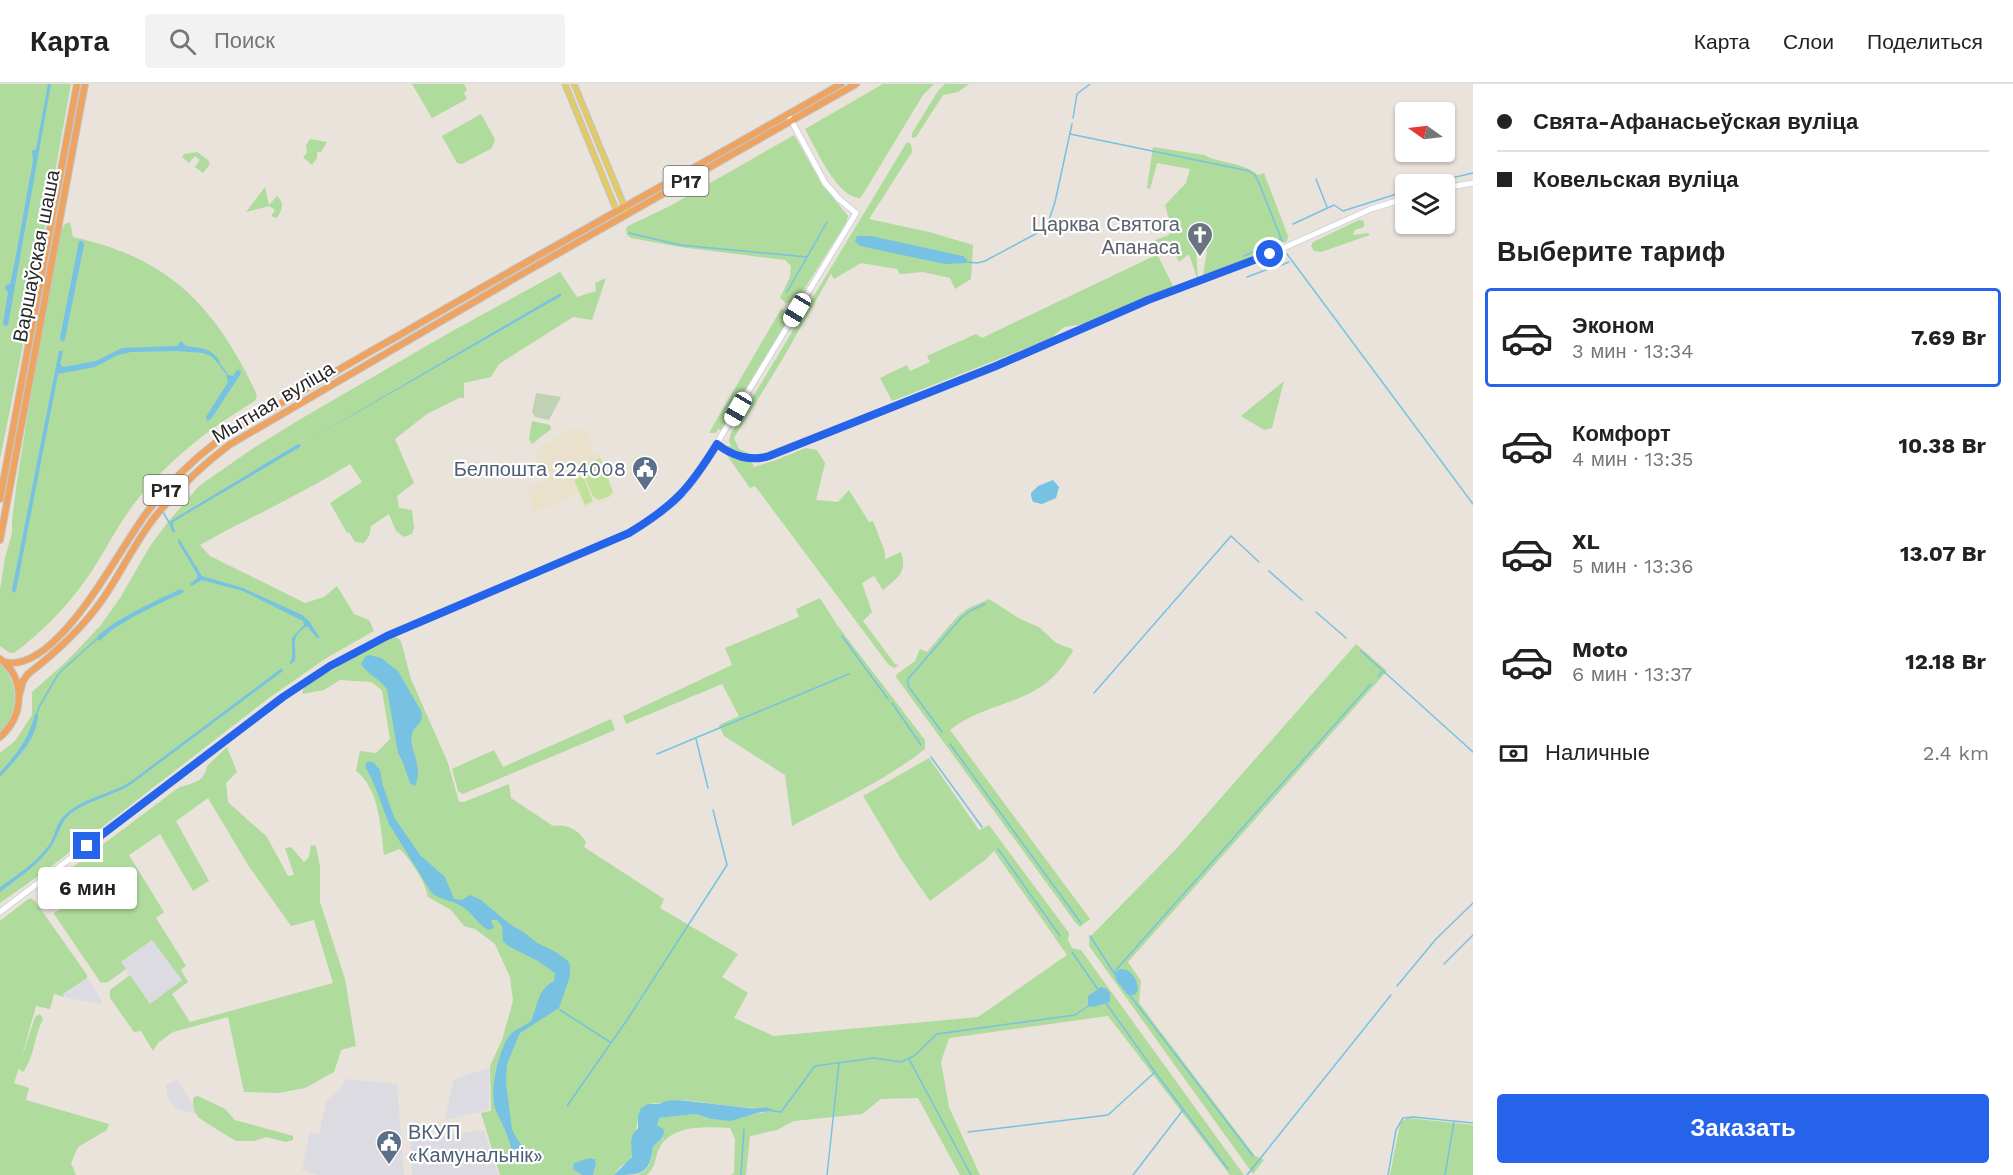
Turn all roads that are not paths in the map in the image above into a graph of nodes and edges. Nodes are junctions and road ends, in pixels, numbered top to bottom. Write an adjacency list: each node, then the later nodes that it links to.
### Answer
1 (77, 84): 17 (highway, Варшаўская шаша)
2 (85, 84): 18 (highway, Варшаўская шаша)
3 (565, 84): 13 (main road)
4 (574, 84): 12 (main road)
5 (841, 84): 7 (highway, Мытная вуліца / Р17)
6 (856, 84): 8 (highway, Мытная вуліца / Р17)
7 (788, 114): 8 (main road); 12 (highway, Мытная вуліца / Р17)
8 (792, 121): 14 (highway, Мытная вуліца / Р17); 16 (main road)
9 (1473, 183): 10 (main road)
10 (1455, 186)
11 (1395, 201): 16 (main road)
12 (625, 207): 13 (highway, Мытная вуліца / Р17); 14 (main road)
13 (616, 211): 15 (main road); 19 (highway, Мытная вуліца / Р17)
14 (628, 214): 15 (highway, Мытная вуліца / Р17)
15 (620, 219): 20 (highway, Мытная вуліца / Р17)
16 (717, 444): 22 (main road)
17 (0, 499)
18 (0, 540)
19 (2, 660): 20 (highway)
20 (19, 696): 21 (highway)
21 (0, 737)
22 (0, 912)

